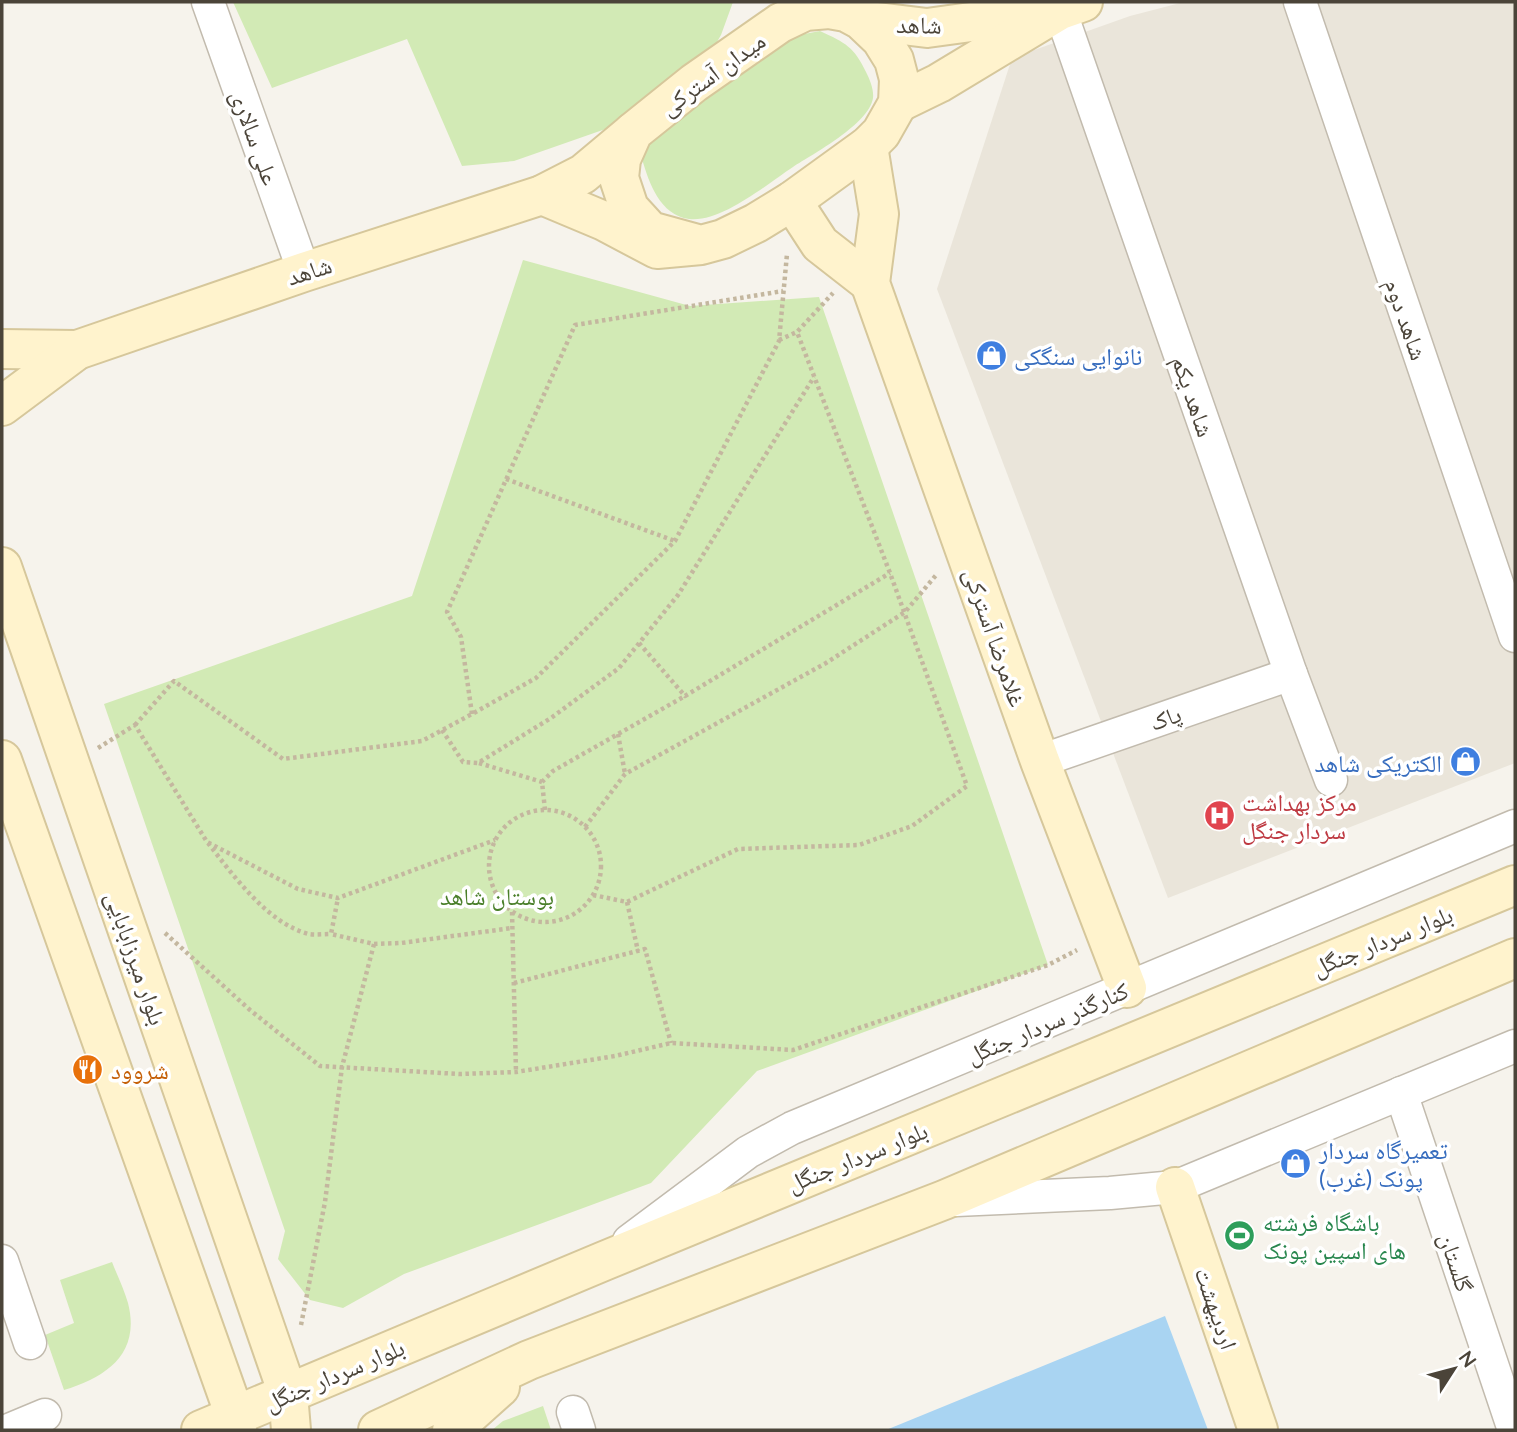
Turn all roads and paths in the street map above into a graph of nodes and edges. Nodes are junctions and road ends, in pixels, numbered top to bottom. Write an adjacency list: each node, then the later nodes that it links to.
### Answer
1 (208, 2): 13 (street, علی سالاری)
2 (1300, 2): 27 (street, شاهد دوم)
3 (1072, 6): 4 (main road, شاهد); 6 (main road, شاهد); 31 (street, شاهد یکم)
4 (838, 10): 5 (main road, میدان آسترکی); 6 (main road)
5 (760, 20): 7 (main road, میدان آسترکی)
6 (898, 103): 8 (main road)
7 (633, 132): 9 (main road, شاهد); 11 (main road, میدان آسترکی)
8 (868, 146): 10 (main road); 14 (main road)
9 (542, 195): 11 (main road); 13 (main road, شاهد)
10 (792, 201): 11 (main road); 14 (main road)
11 (701, 245)
12 (787, 252): 15 (path)
13 (304, 272): 19 (main road, شاهد)
14 (862, 276): 16 (path); 24 (main road, غلامرضا آسترکی)
15 (783, 291): 17 (path); 22 (path)
16 (797, 332): 17 (path); 20 (path)
17 (779, 341): 23 (path)
18 (2, 349): 19 (main road, شاهد)
19 (77, 350): 21 (main road, شاهد)
20 (814, 376): 26 (path); 30 (path)
21 (2, 405)
22 (506, 479): 23 (path); 33 (path)
23 (675, 541): 33 (path)
24 (963, 543): 28 (path); 38 (main road, غلامرضا آسترکی)
25 (2, 567): 40 (main road, بلوار میرزابابایی)
26 (890, 572): 28 (path); 32 (path)
27 (1508, 591): 29 (street, شاهد دوم)
28 (905, 612): 41 (path); 52 (path)
29 (1515, 636)
30 (639, 643): 32 (path); 39 (path)
31 (1291, 674): 38 (street, پاک); 42 (street, شاهد یکم)
32 (685, 696): 36 (path)
33 (472, 714): 35 (path)
34 (135, 725): 35 (path); 40 (path); 48 (path)
35 (442, 730): 39 (path)
36 (618, 734): 41 (path); 43 (path)
37 (2, 760): 77 (main road)
38 (1040, 761): 57 (main road, غلامرضا آسترکی)
39 (478, 763): 43 (path)
40 (70, 765): 75 (main road, بلوار میرزابابایی)
41 (625, 775): 46 (path)
42 (1331, 780)
43 (542, 782): 44 (path)
44 (545, 810): 46 (path); 47 (path)
45 (1515, 826): 62 (street, کنارگذر سردار جنگل)
46 (585, 827): 50 (path)
47 (495, 840): 51 (path); 53 (path)
48 (206, 842): 51 (path); 56 (path)
49 (1515, 885): 71 (main road, بلوار سردار جنگل)
50 (593, 895): 52 (path); 53 (path)
51 (338, 898): 56 (path)
52 (627, 902): 59 (path)
53 (512, 912): 54 (path)
54 (512, 928): 58 (path); 61 (path)
55 (161, 930): 65 (path)
56 (331, 934): 58 (path)
57 (1107, 934): 62 (main road, غلامرضا آسترکی); 63 (path)
58 (374, 944): 65 (path)
59 (638, 951): 61 (path); 63 (path)
60 (1515, 958): 69 (main road)
61 (514, 983): 66 (path)
62 (1127, 988): 71 (street, کنارگذر سردار جنگل)
63 (671, 1043): 66 (path)
64 (1515, 1046): 67 (street)
65 (342, 1067): 66 (path); 72 (path)
66 (516, 1072)
67 (1401, 1093): 68 (street); 83 (street, گلستان)
68 (1175, 1186): 69 (street); 82 (main road, اردیبهشت)
69 (944, 1200): 74 (main road)
70 (2, 1261): 73 (street)
71 (604, 1261): 75 (main road, بلوار سردار جنگل)
72 (300, 1330)
73 (30, 1343)
74 (529, 1360): 80 (main road); 81 (main road)
75 (290, 1412): 77 (main road, بلوار سردار جنگل)
76 (45, 1415): 78 (street)
77 (236, 1423): 79 (main road, بلوار سردار جنگل)
78 (9, 1430)
79 (201, 1430)
80 (379, 1430)
81 (452, 1430)
82 (1258, 1430)
83 (1514, 1430)

